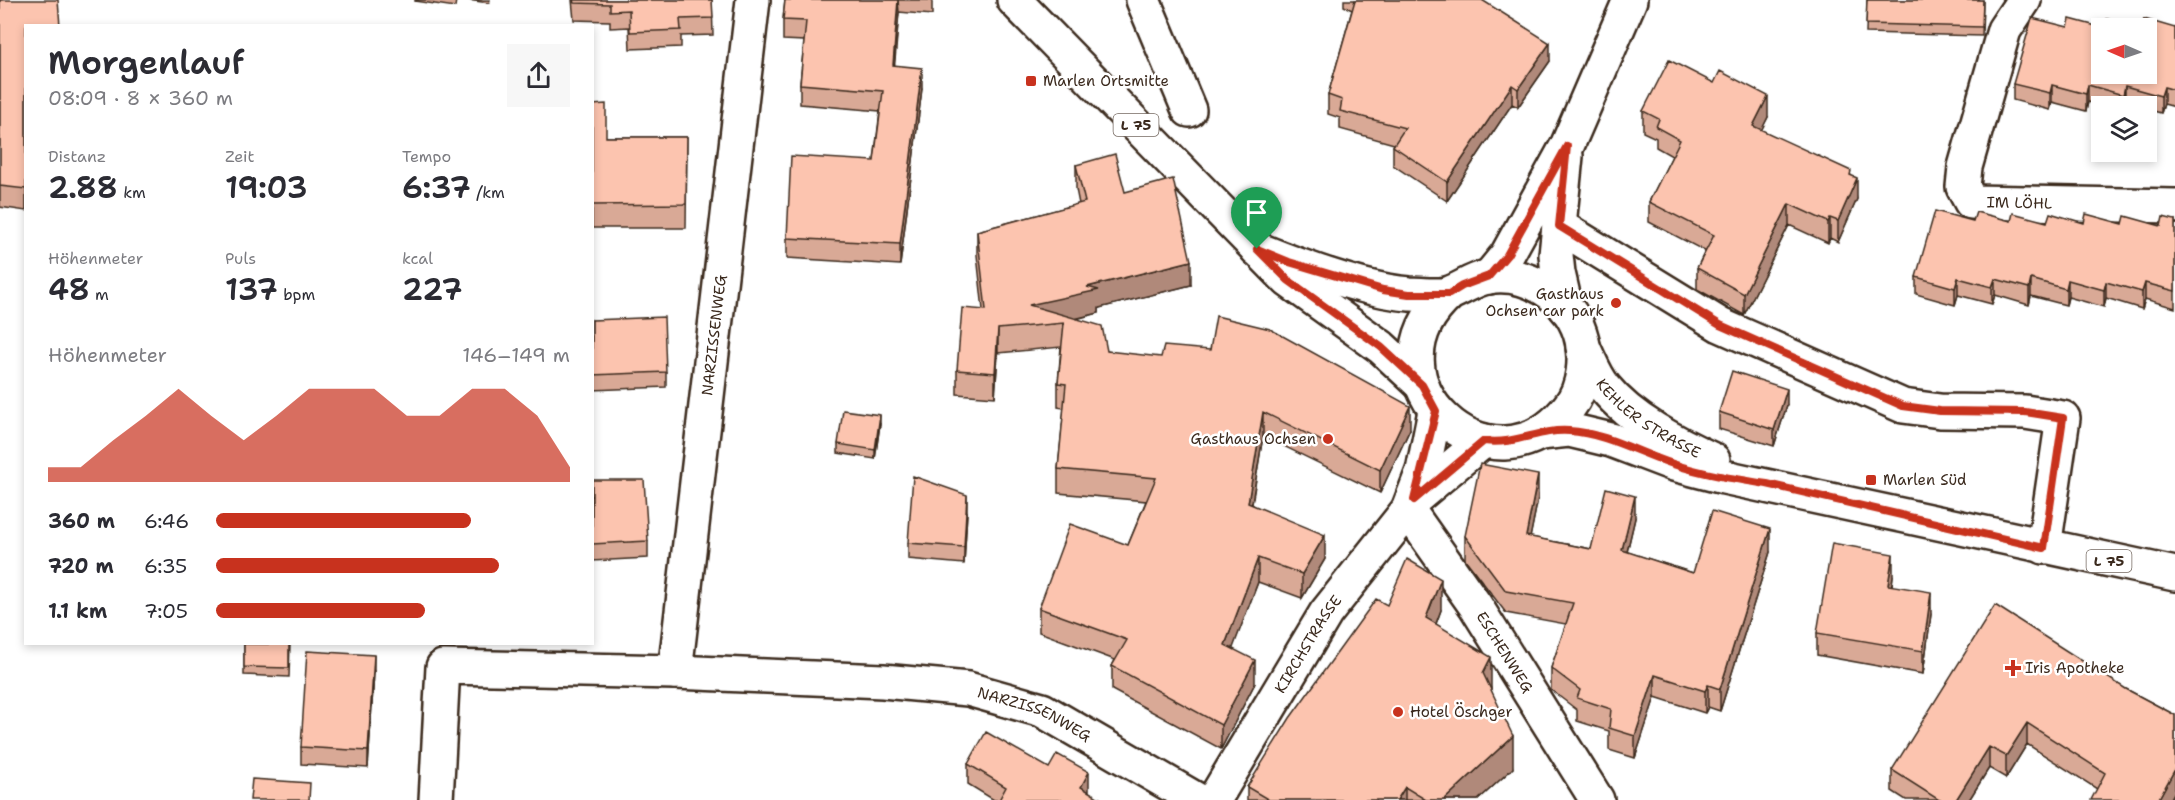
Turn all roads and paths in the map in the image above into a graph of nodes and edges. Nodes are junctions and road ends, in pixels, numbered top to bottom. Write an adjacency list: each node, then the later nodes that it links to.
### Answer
1 (753, 0): 22 (street, NARZISSENWEG)
2 (1014, 0): 10 (street, KEHLER STRASSE / L 75)
3 (1143, 0): 6 (street)
4 (1630, 0): 7 (street)
5 (2024, 0): 8 (street, IM LÖHL)
6 (1189, 110)
7 (1567, 146): 9 (street); 11 (street)
8 (2175, 206)
9 (1559, 226): 13 (street); 20 (street)
10 (1257, 249): 12 (street, KEHLER STRASSE / L 75); 15 (street, KEHLER STRASSE / L 75)
11 (1489, 276): 12 (street, KEHLER STRASSE / L 75); 13 (street, KEHLER STRASSE / L 75)
12 (1449, 294): 15 (street, KEHLER STRASSE / L 75)
13 (1566, 308): 14 (street, KEHLER STRASSE / L 75)
14 (1583, 347): 16 (street, KEHLER STRASSE / L 75); 18 (street, KEHLER STRASSE / L 75)
15 (1429, 398): 17 (street, KEHLER STRASSE / L 75); 19 (street, KIRCHSTRASSE)
16 (1540, 433): 17 (street, KEHLER STRASSE / L 75); 18 (street, KEHLER STRASSE / L 75)
17 (1484, 441): 19 (street, KIRCHSTRASSE)
18 (1767, 484): 20 (street, KEHLER STRASSE / L 75)
19 (1411, 505): 25 (street, KIRCHSTRASSE); 26 (street, ESCHENWEG)
20 (2044, 548): 21 (street, KEHLER STRASSE / L 75)
21 (2175, 574)
22 (675, 672): 23 (street, NARZISSENWEG); 24 (street, NARZISSENWEG)
23 (436, 800)
24 (1197, 800)
25 (1214, 800)
26 (1597, 800)

